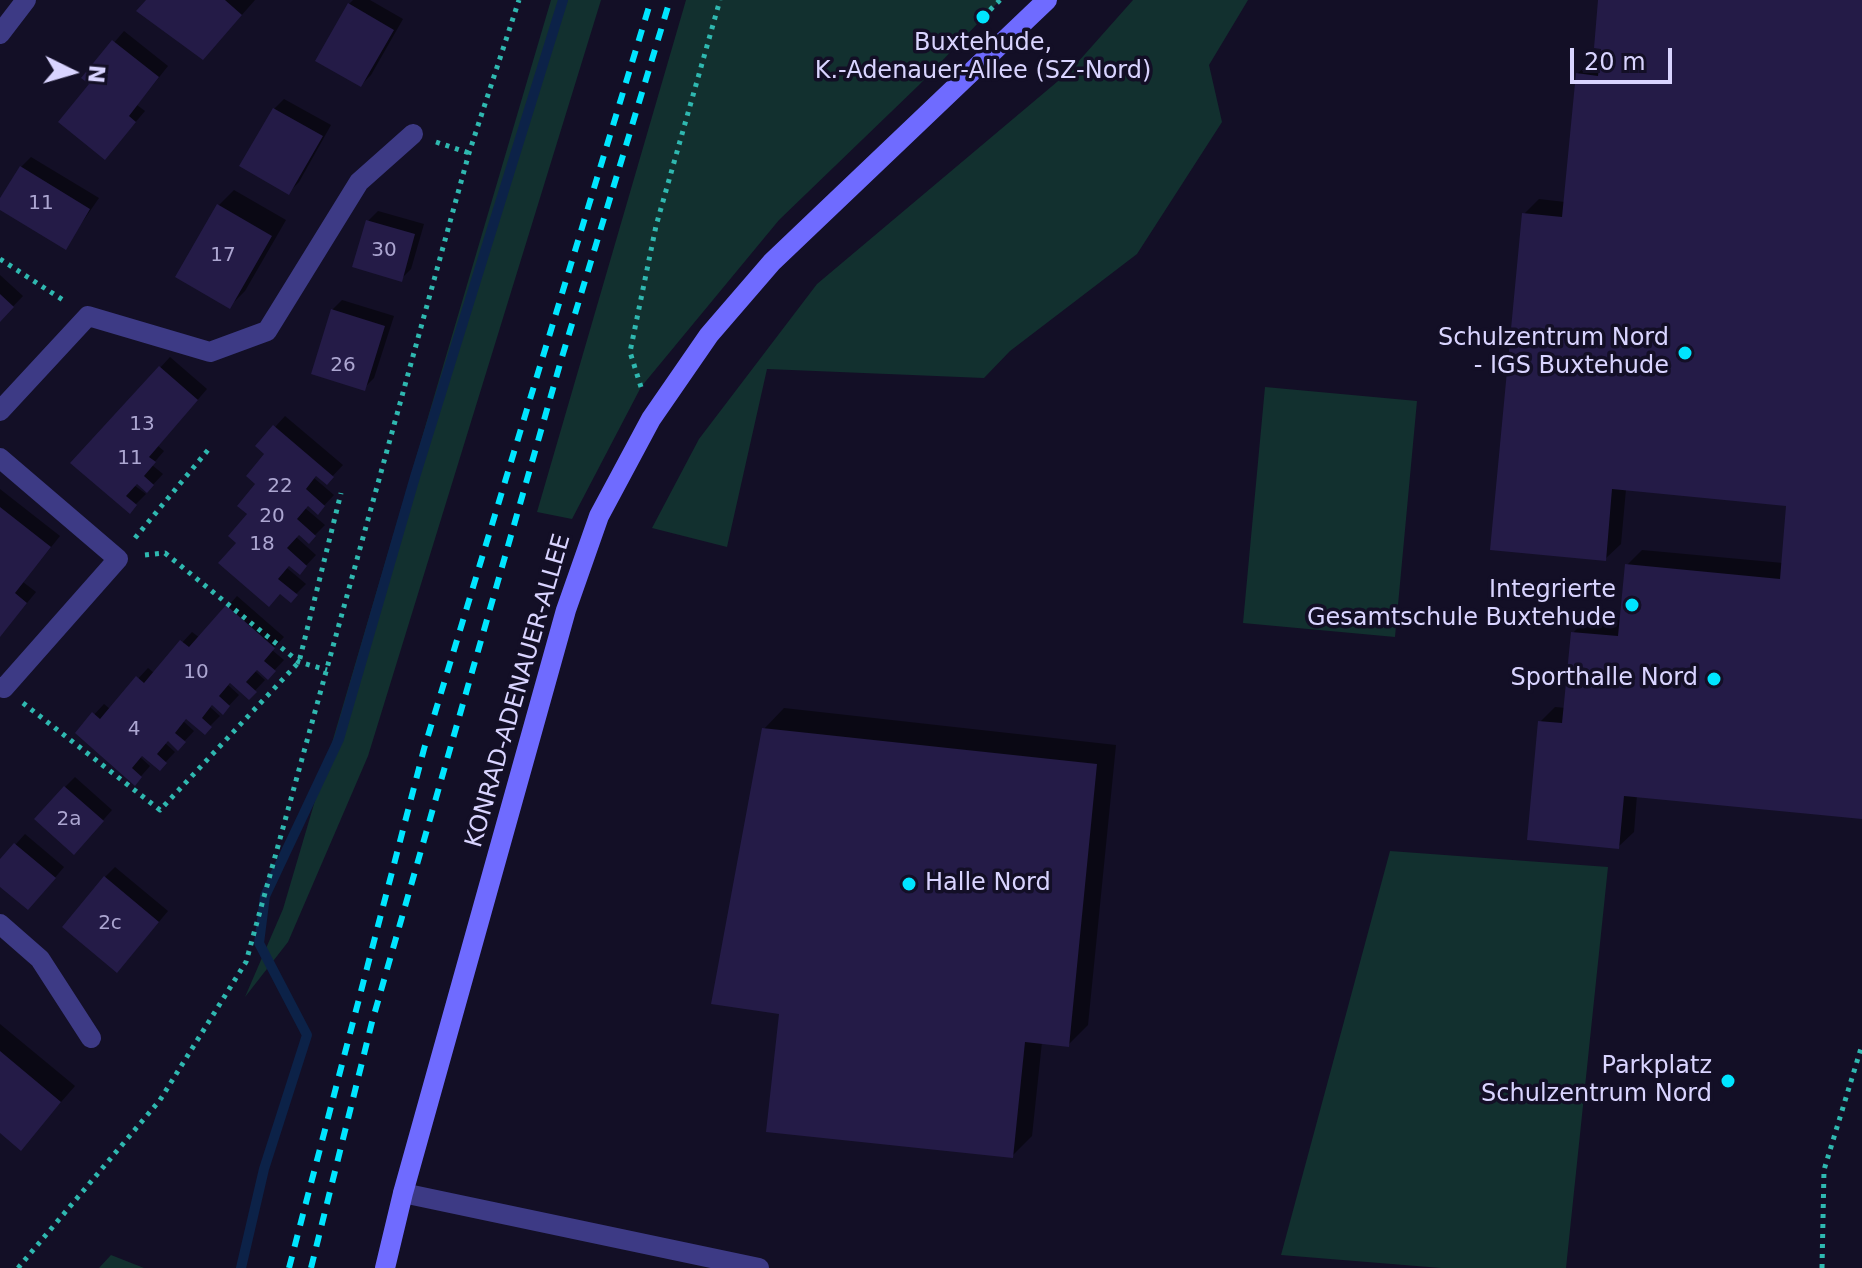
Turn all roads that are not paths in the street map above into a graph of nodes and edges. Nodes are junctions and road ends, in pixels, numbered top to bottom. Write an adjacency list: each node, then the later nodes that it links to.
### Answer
1 (26, 0): 3 (street)
2 (1047, 0): 10 (street, KONRAD-ADENAUER-ALLEE)
3 (0, 34)
4 (413, 134): 5 (street)
5 (0, 411)
6 (0, 458): 7 (street)
7 (2, 687)
8 (0, 924): 9 (street)
9 (91, 1038)
10 (403, 1193): 11 (street, KONRAD-ADENAUER-ALLEE); 12 (street)
11 (385, 1268)
12 (759, 1268)

